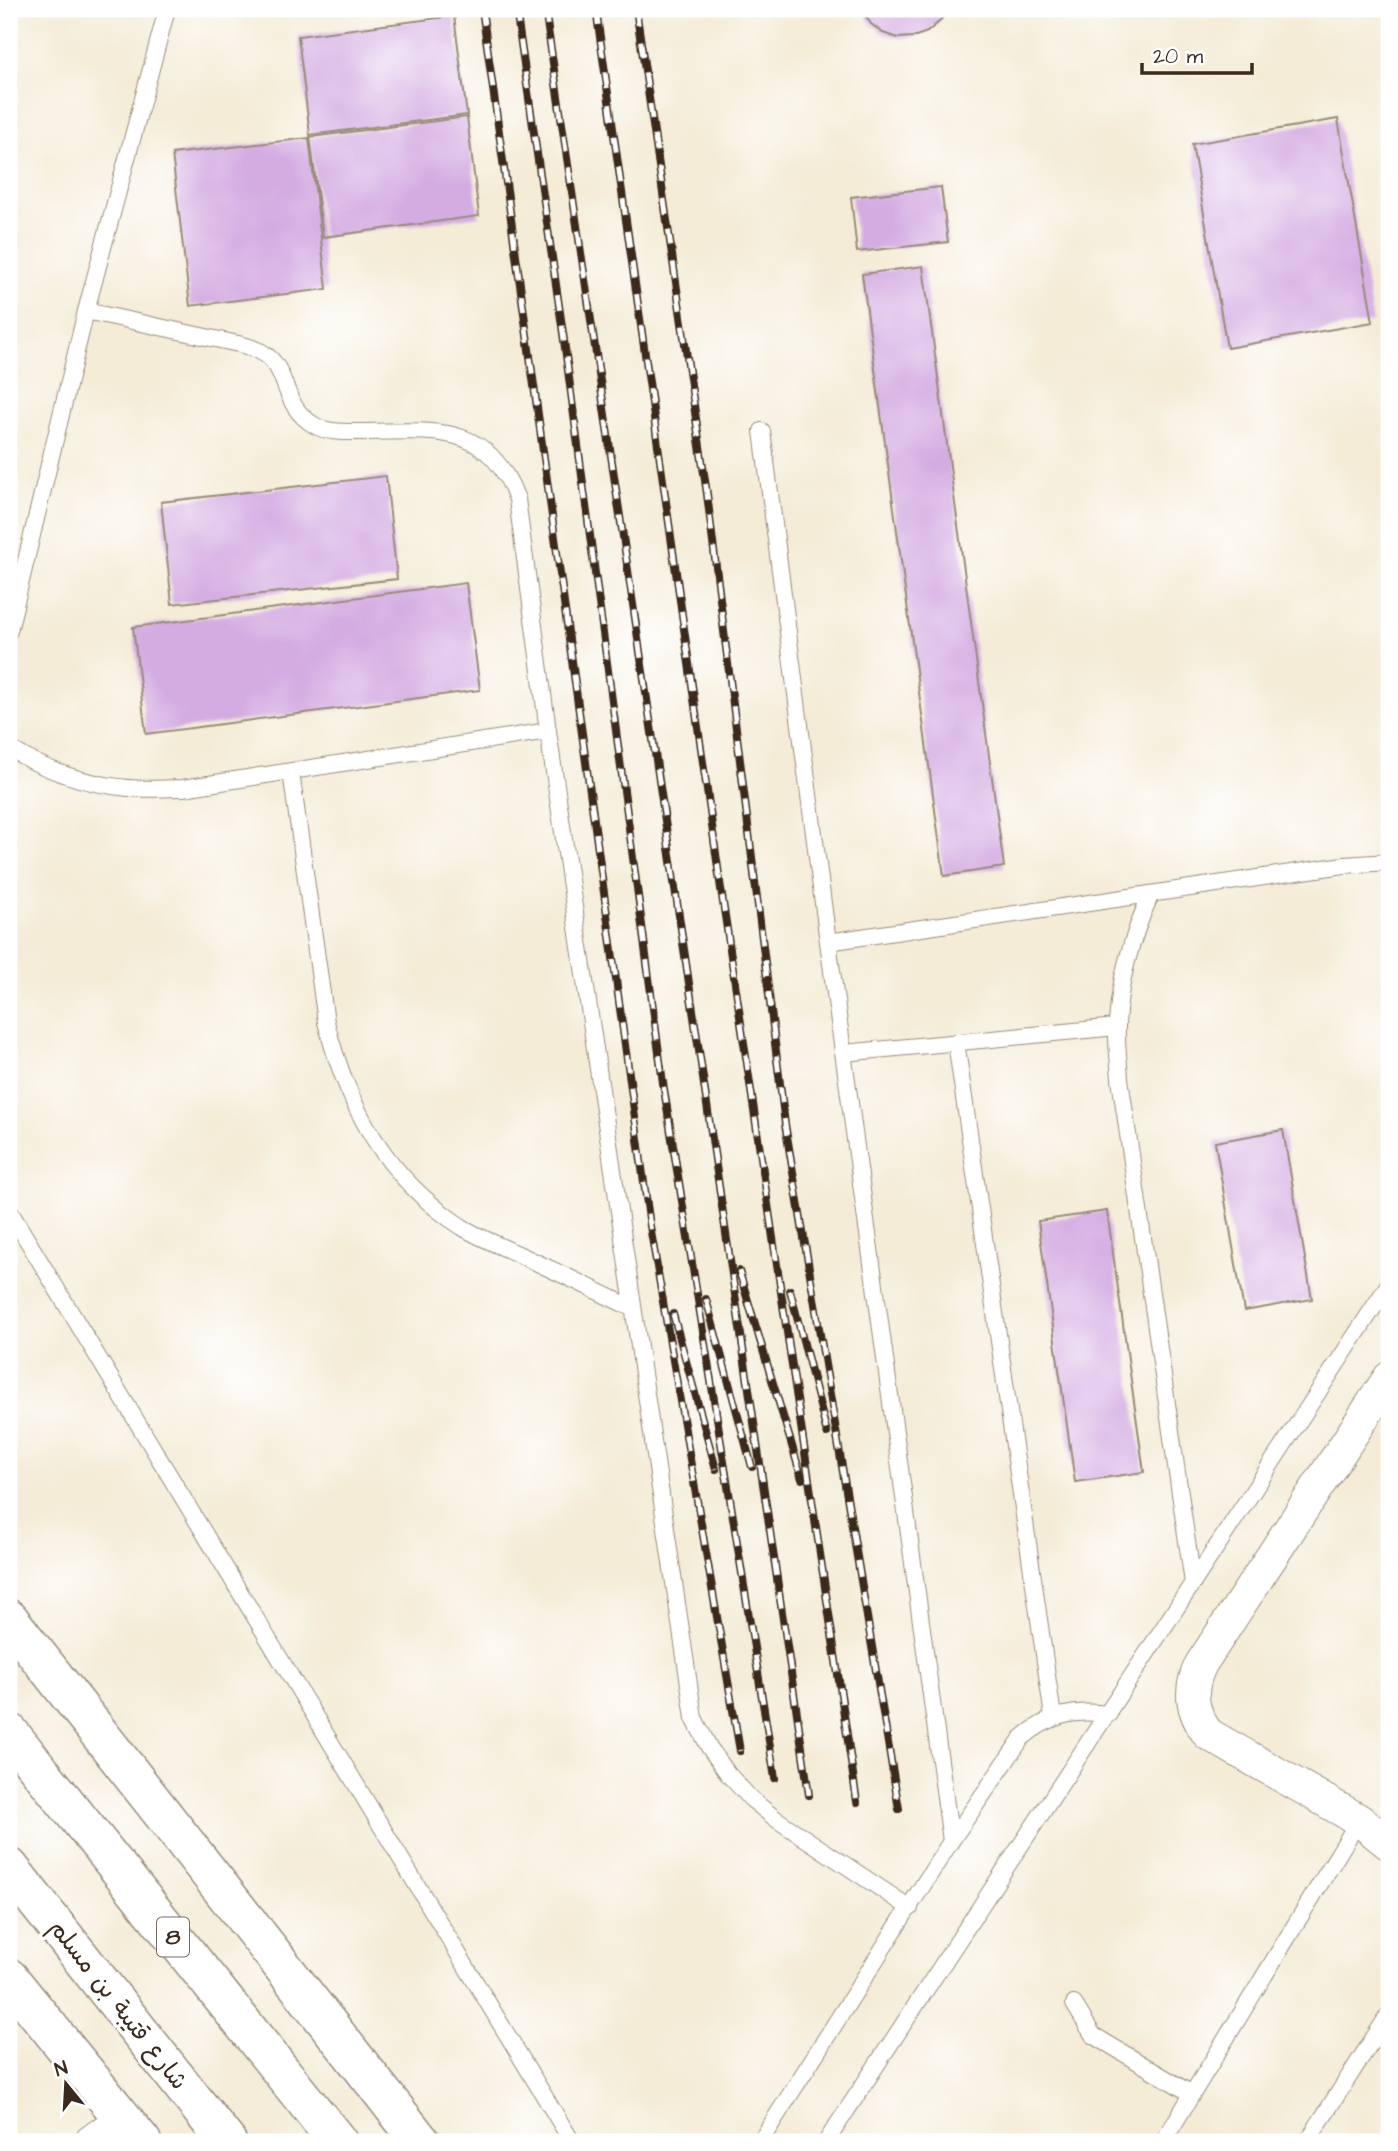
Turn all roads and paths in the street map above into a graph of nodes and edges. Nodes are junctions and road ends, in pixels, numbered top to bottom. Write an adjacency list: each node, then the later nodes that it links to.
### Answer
1 (167, 9): 2 (lane)
2 (86, 311): 4 (lane); 5 (lane)
3 (762, 431): 10 (lane)
4 (9, 631)
5 (548, 731): 7 (lane); 16 (lane)
6 (9, 748): 7 (lane)
7 (291, 772): 16 (lane)
8 (1389, 862): 9 (lane)
9 (1151, 894): 10 (lane); 11 (lane)
10 (828, 942): 13 (lane)
11 (1117, 1027): 12 (lane); 19 (lane)
12 (956, 1042): 13 (lane); 22 (lane)
13 (844, 1053): 25 (lane)
14 (9, 1210): 38 (lane)
15 (1389, 1284): 19 (lane)
16 (632, 1308): 28 (lane)
17 (1389, 1378): 18 (street)
18 (1376, 1412): 24 (street)
19 (1193, 1583): 21 (lane)
20 (9, 1619): 37 (main road)
21 (1109, 1714): 22 (lane); 40 (lane)
22 (1053, 1717): 25 (lane)
23 (9, 1732): 36 (main road, 8)
24 (1359, 1821): 26 (street); 32 (lane)
25 (951, 1841): 28 (lane)
26 (1389, 1844)
27 (9, 1867): 35 (main road, شارع قتيبة بن مسلم)
28 (910, 1908): 39 (lane)
29 (9, 1978): 33 (main road)
30 (1074, 2004): 32 (lane)
31 (1389, 2014): 42 (lane)
32 (1192, 2094): 41 (lane)
33 (133, 2130): 34 (street)
34 (90, 2142)
35 (227, 2142)
36 (338, 2142)
37 (421, 2142)
38 (572, 2142)
39 (760, 2142)
40 (826, 2142)
41 (1163, 2142)
42 (1307, 2142)

